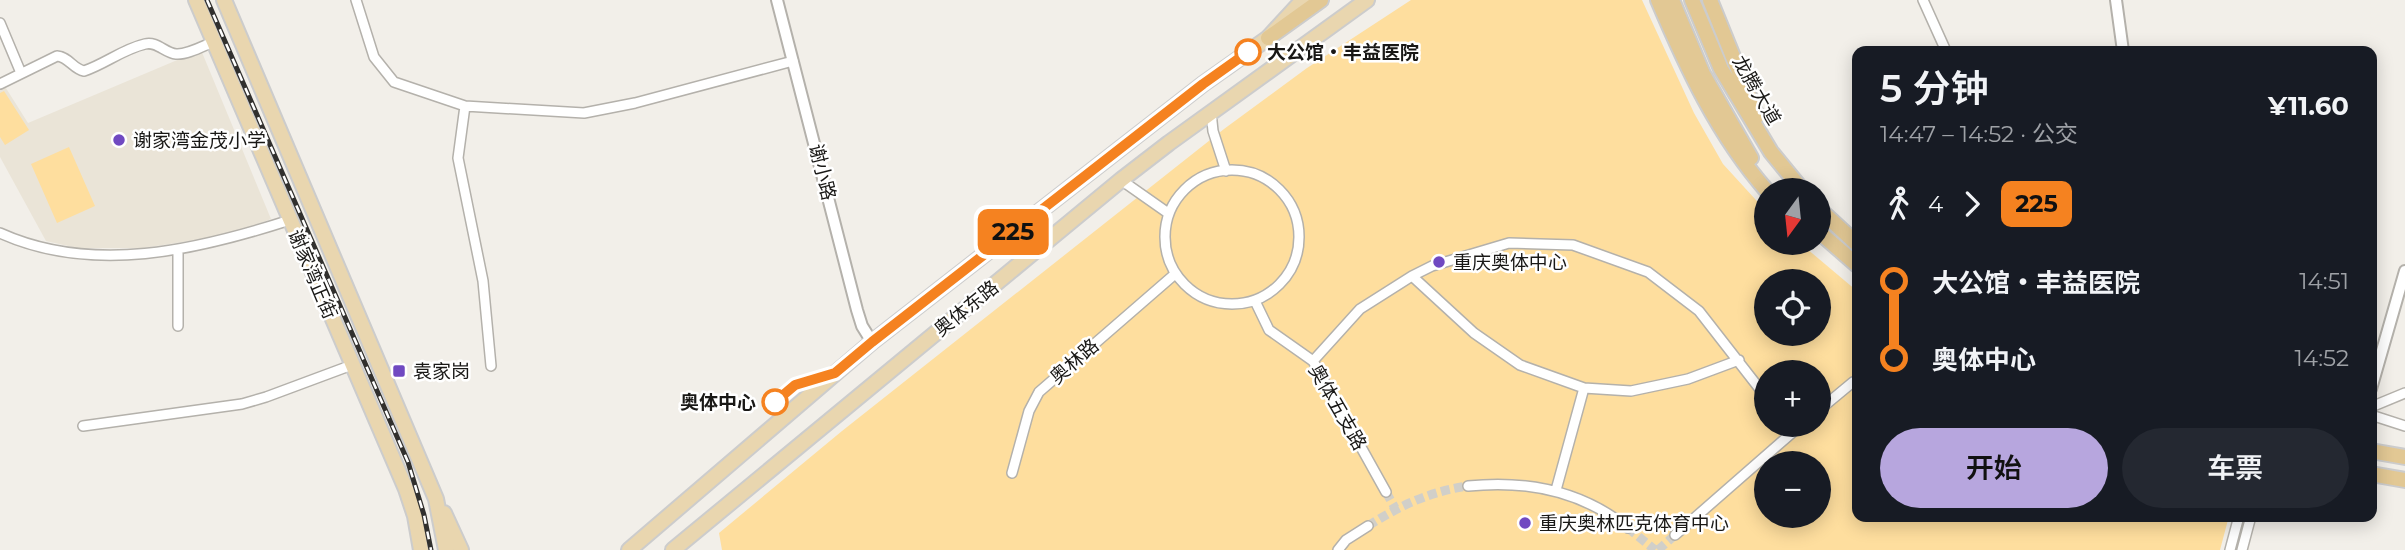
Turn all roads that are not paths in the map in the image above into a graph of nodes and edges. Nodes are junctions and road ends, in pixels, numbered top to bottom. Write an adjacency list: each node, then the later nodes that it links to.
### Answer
1 (195, 0): 15 (main road, 谢家湾正街)
2 (224, 0): 68 (main road, 谢家湾正街)
3 (356, 0): 21 (street)
4 (777, 0): 18 (street, 谢小路)
5 (1367, 0): 22 (main road, 奥体东路)
6 (1658, 0): 25 (highway)
7 (1672, 0): 26 (highway, 龙腾大道)
8 (1692, 0): 23 (highway, 龙腾大道)
9 (1710, 0): 23 (highway)
10 (1923, 0): 16 (street)
11 (2116, 0): 17 (street)
12 (1312, 2): 14 (highway)
13 (0, 23): 19 (street)
14 (1268, 38): 44 (main road, 奥体东路)
15 (214, 42): 19 (street); 30 (main road, 谢家湾正街)
16 (1943, 46)
17 (2122, 46)
18 (793, 61): 21 (street); 44 (street, 谢小路)
19 (21, 73): 20 (street)
20 (0, 84)
21 (465, 106): 48 (street)
22 (1211, 112): 24 (street); 28 (main road, 奥体东路)
23 (1771, 152): 27 (highway, 龙腾大道)
24 (1226, 171): 29 (street); 42 (street)
25 (1755, 178)
26 (1766, 178)
27 (1792, 178)
28 (1121, 180): 29 (street); 74 (main road, 奥体东路)
29 (1168, 213): 40 (street)
30 (290, 220): 35 (street); 47 (main road, 谢家湾正街)
31 (1831, 220): 33 (highway)
32 (0, 233): 35 (street)
33 (1852, 239)
34 (1831, 242): 37 (highway)
35 (177, 250): 43 (street)
36 (1831, 254): 38 (highway)
37 (1852, 261)
38 (1852, 271)
39 (2405, 271): 49 (street)
40 (1175, 274): 42 (street); 62 (street, 奥林路)
41 (1412, 276): 45 (street); 46 (street); 52 (street)
42 (1255, 301): 46 (street, 奥体五支路)
43 (178, 326)
44 (872, 342): 78 (main road, 奥体东路)
45 (1739, 360): 50 (street); 52 (street)
46 (1313, 361): 67 (street, 奥体五支路)
47 (352, 365): 57 (street); 75 (main road, 谢家湾正街)
48 (491, 366)
49 (2377, 368)
50 (1754, 381)
51 (1852, 382): 54 (street)
52 (1584, 388): 66 (street)
53 (2405, 393): 55 (street)
54 (1831, 400)
55 (2377, 405)
56 (2377, 417): 58 (street)
57 (83, 426)
58 (2405, 426)
59 (1780, 437): 73 (street)
60 (2377, 452): 61 (highway)
61 (2405, 457)
62 (1012, 473)
63 (2377, 475): 64 (highway)
64 (2405, 480)
65 (1468, 486): 66 (street)
66 (1556, 490): 72 (street)
67 (1385, 492)
68 (436, 499): 76 (main road, 谢家湾正街); 77 (main road)
69 (2237, 522): 80 (street)
70 (2249, 522): 81 (street)
71 (1368, 526): 79 (street)
72 (1628, 528)
73 (1675, 535)
74 (679, 549)
75 (421, 550)
76 (446, 550)
77 (461, 550)
78 (629, 550)
79 (1338, 550)
80 (2230, 550)
81 (2242, 550)

